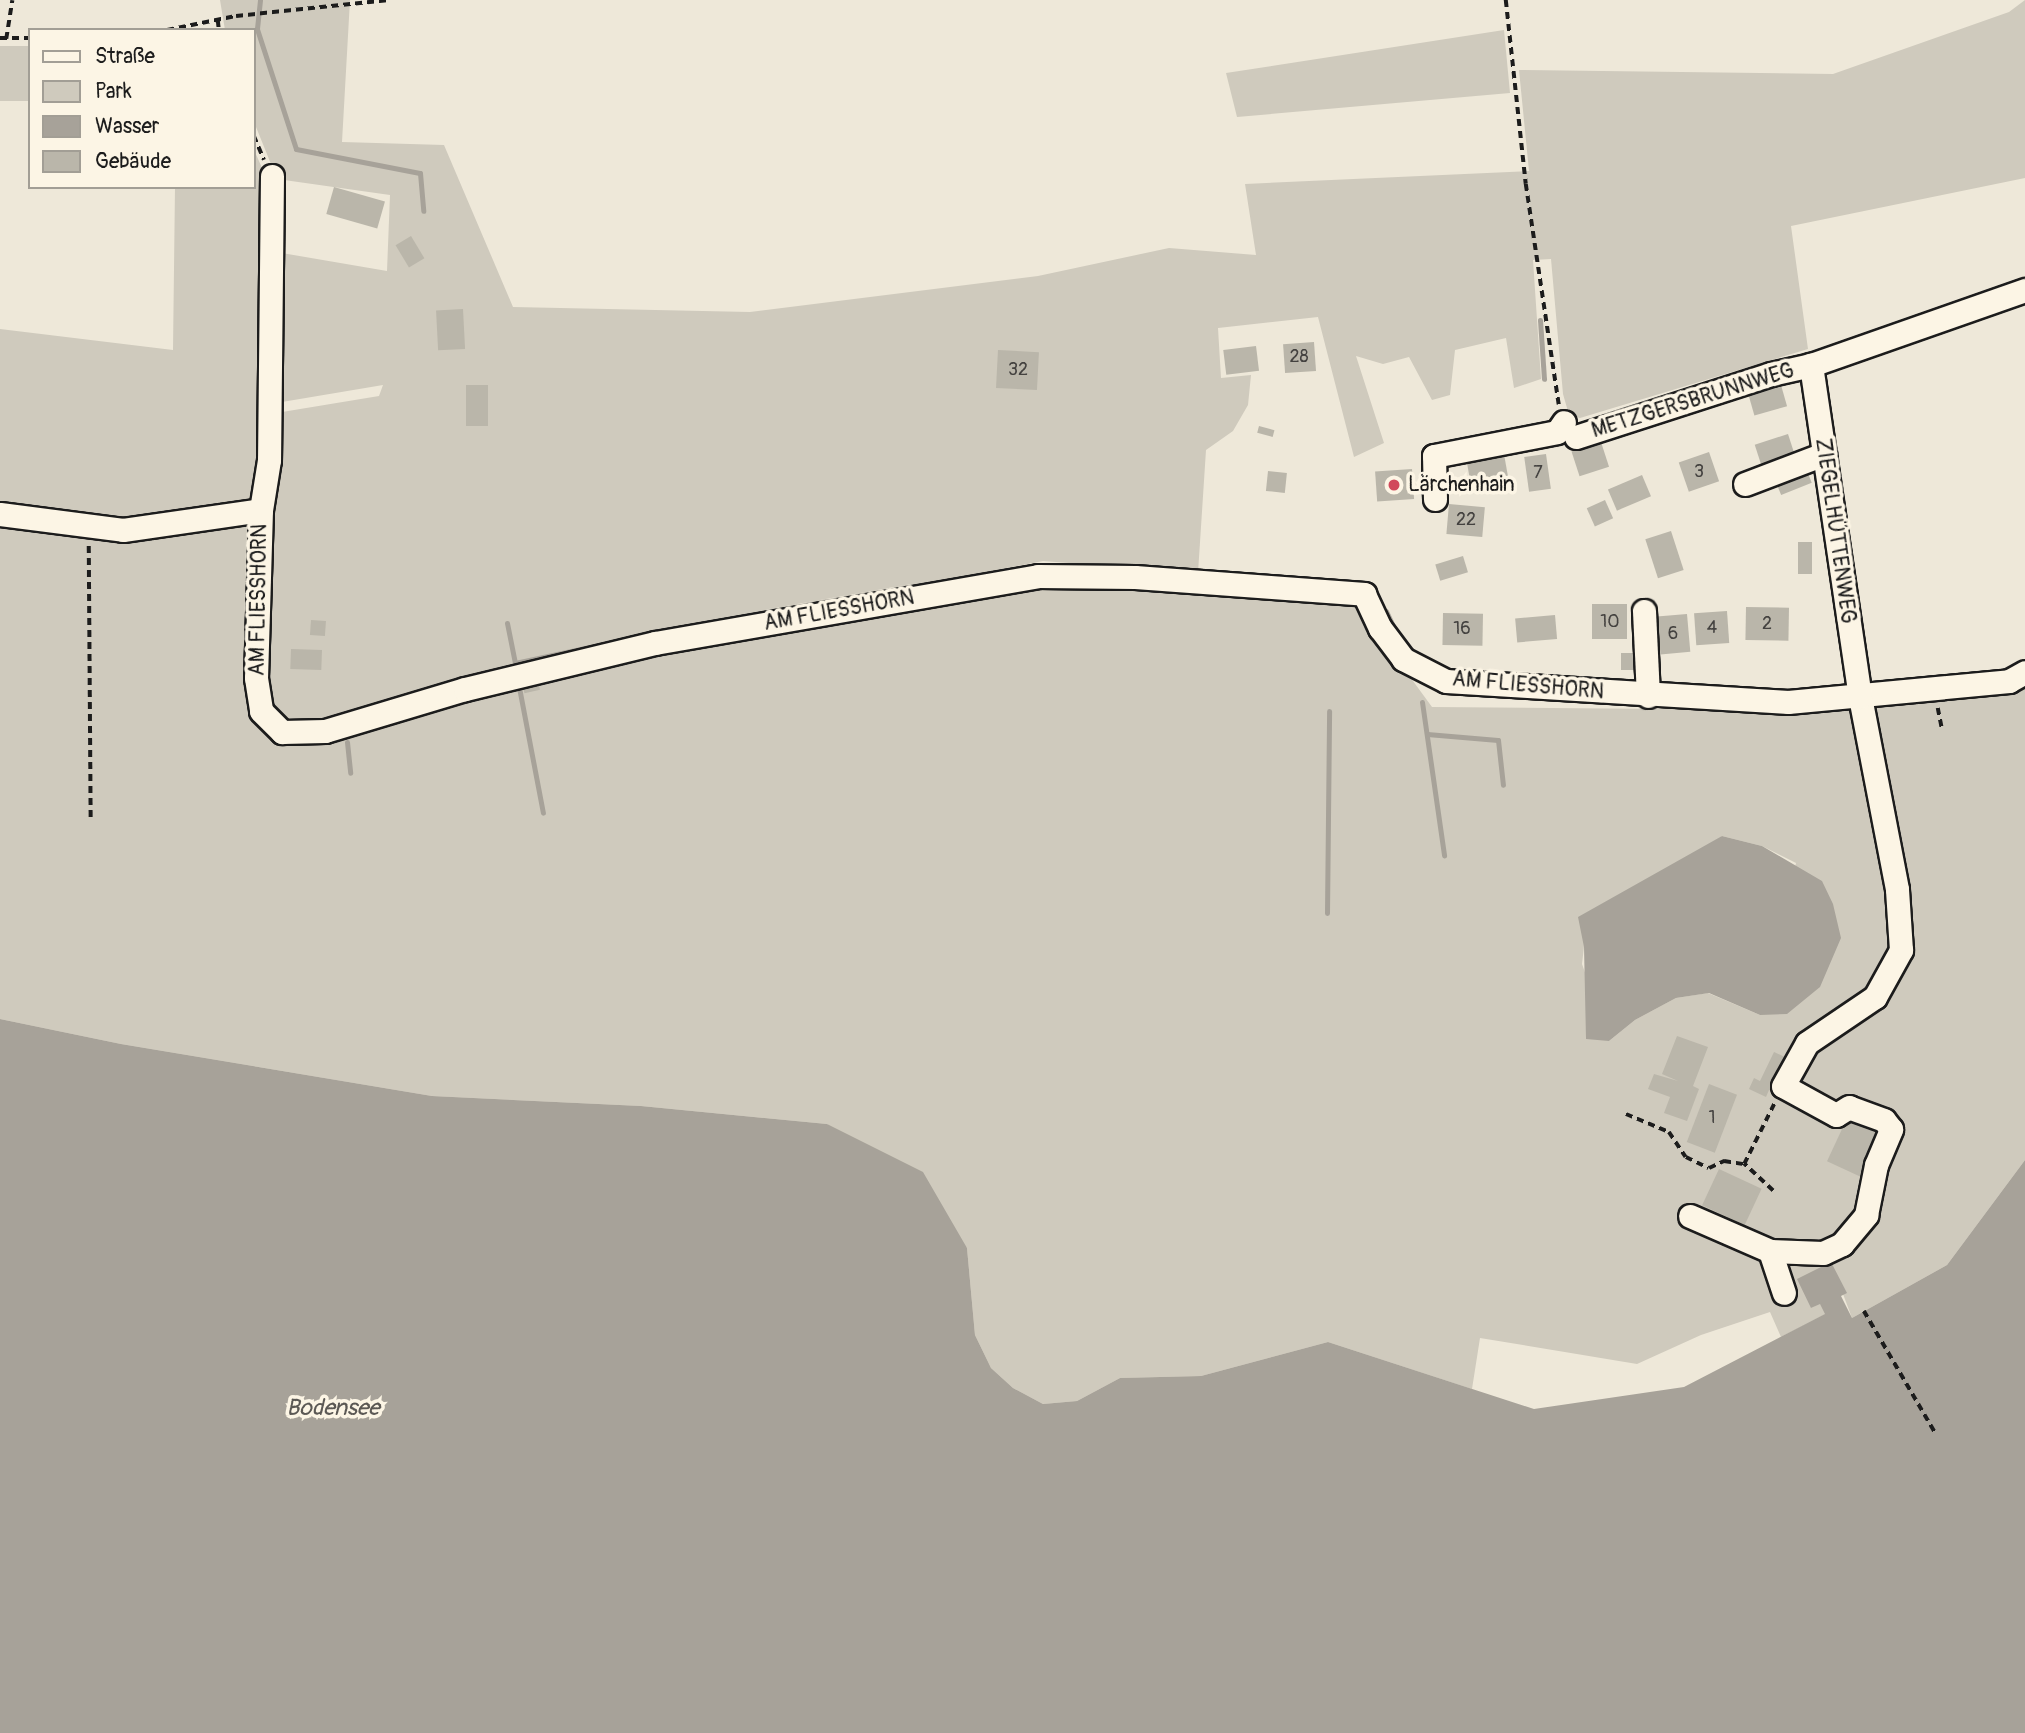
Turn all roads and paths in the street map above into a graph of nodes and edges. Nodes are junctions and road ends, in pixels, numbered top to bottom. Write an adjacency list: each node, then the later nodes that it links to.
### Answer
1 (12, 0): 9 (path)
2 (389, 0): 4 (path)
3 (1506, 0): 13 (path)
4 (218, 20): 5 (path); 6 (path)
5 (177, 28)
6 (219, 28)
7 (0, 38): 9 (path)
8 (28, 38): 9 (path)
9 (6, 39)
10 (272, 176): 17 (street)
11 (2025, 290): 12 (street, METZGERSBRUNNWEG)
12 (1811, 365): 13 (street, METZGERSBRUNNWEG); 14 (street, ZIEGELHÜTTENWEG)
13 (1570, 429): 16 (street, METZGERSBRUNNWEG)
14 (1824, 454): 15 (street); 23 (street, ZIEGELHÜTTENWEG)
15 (1745, 485)
16 (1435, 499)
17 (261, 510): 19 (street, AM FLIESSHORN); 22 (street, AM FLIESSHORN)
18 (0, 514): 19 (street, AM FLIESSHORN)
19 (89, 526): 24 (path)
20 (1644, 611): 22 (street)
21 (2025, 672): 23 (street, AM FLIESSHORN)
22 (1648, 696): 23 (street, AM FLIESSHORN)
23 (1860, 697): 25 (street)
24 (91, 820)
25 (1783, 1086): 27 (path); 30 (street)
26 (1626, 1114): 27 (path)
27 (1744, 1164): 28 (path)
28 (1773, 1191)
29 (1690, 1216): 30 (street)
30 (1770, 1251): 31 (street)
31 (1784, 1293)
32 (1864, 1311): 33 (path)
33 (1936, 1434)

